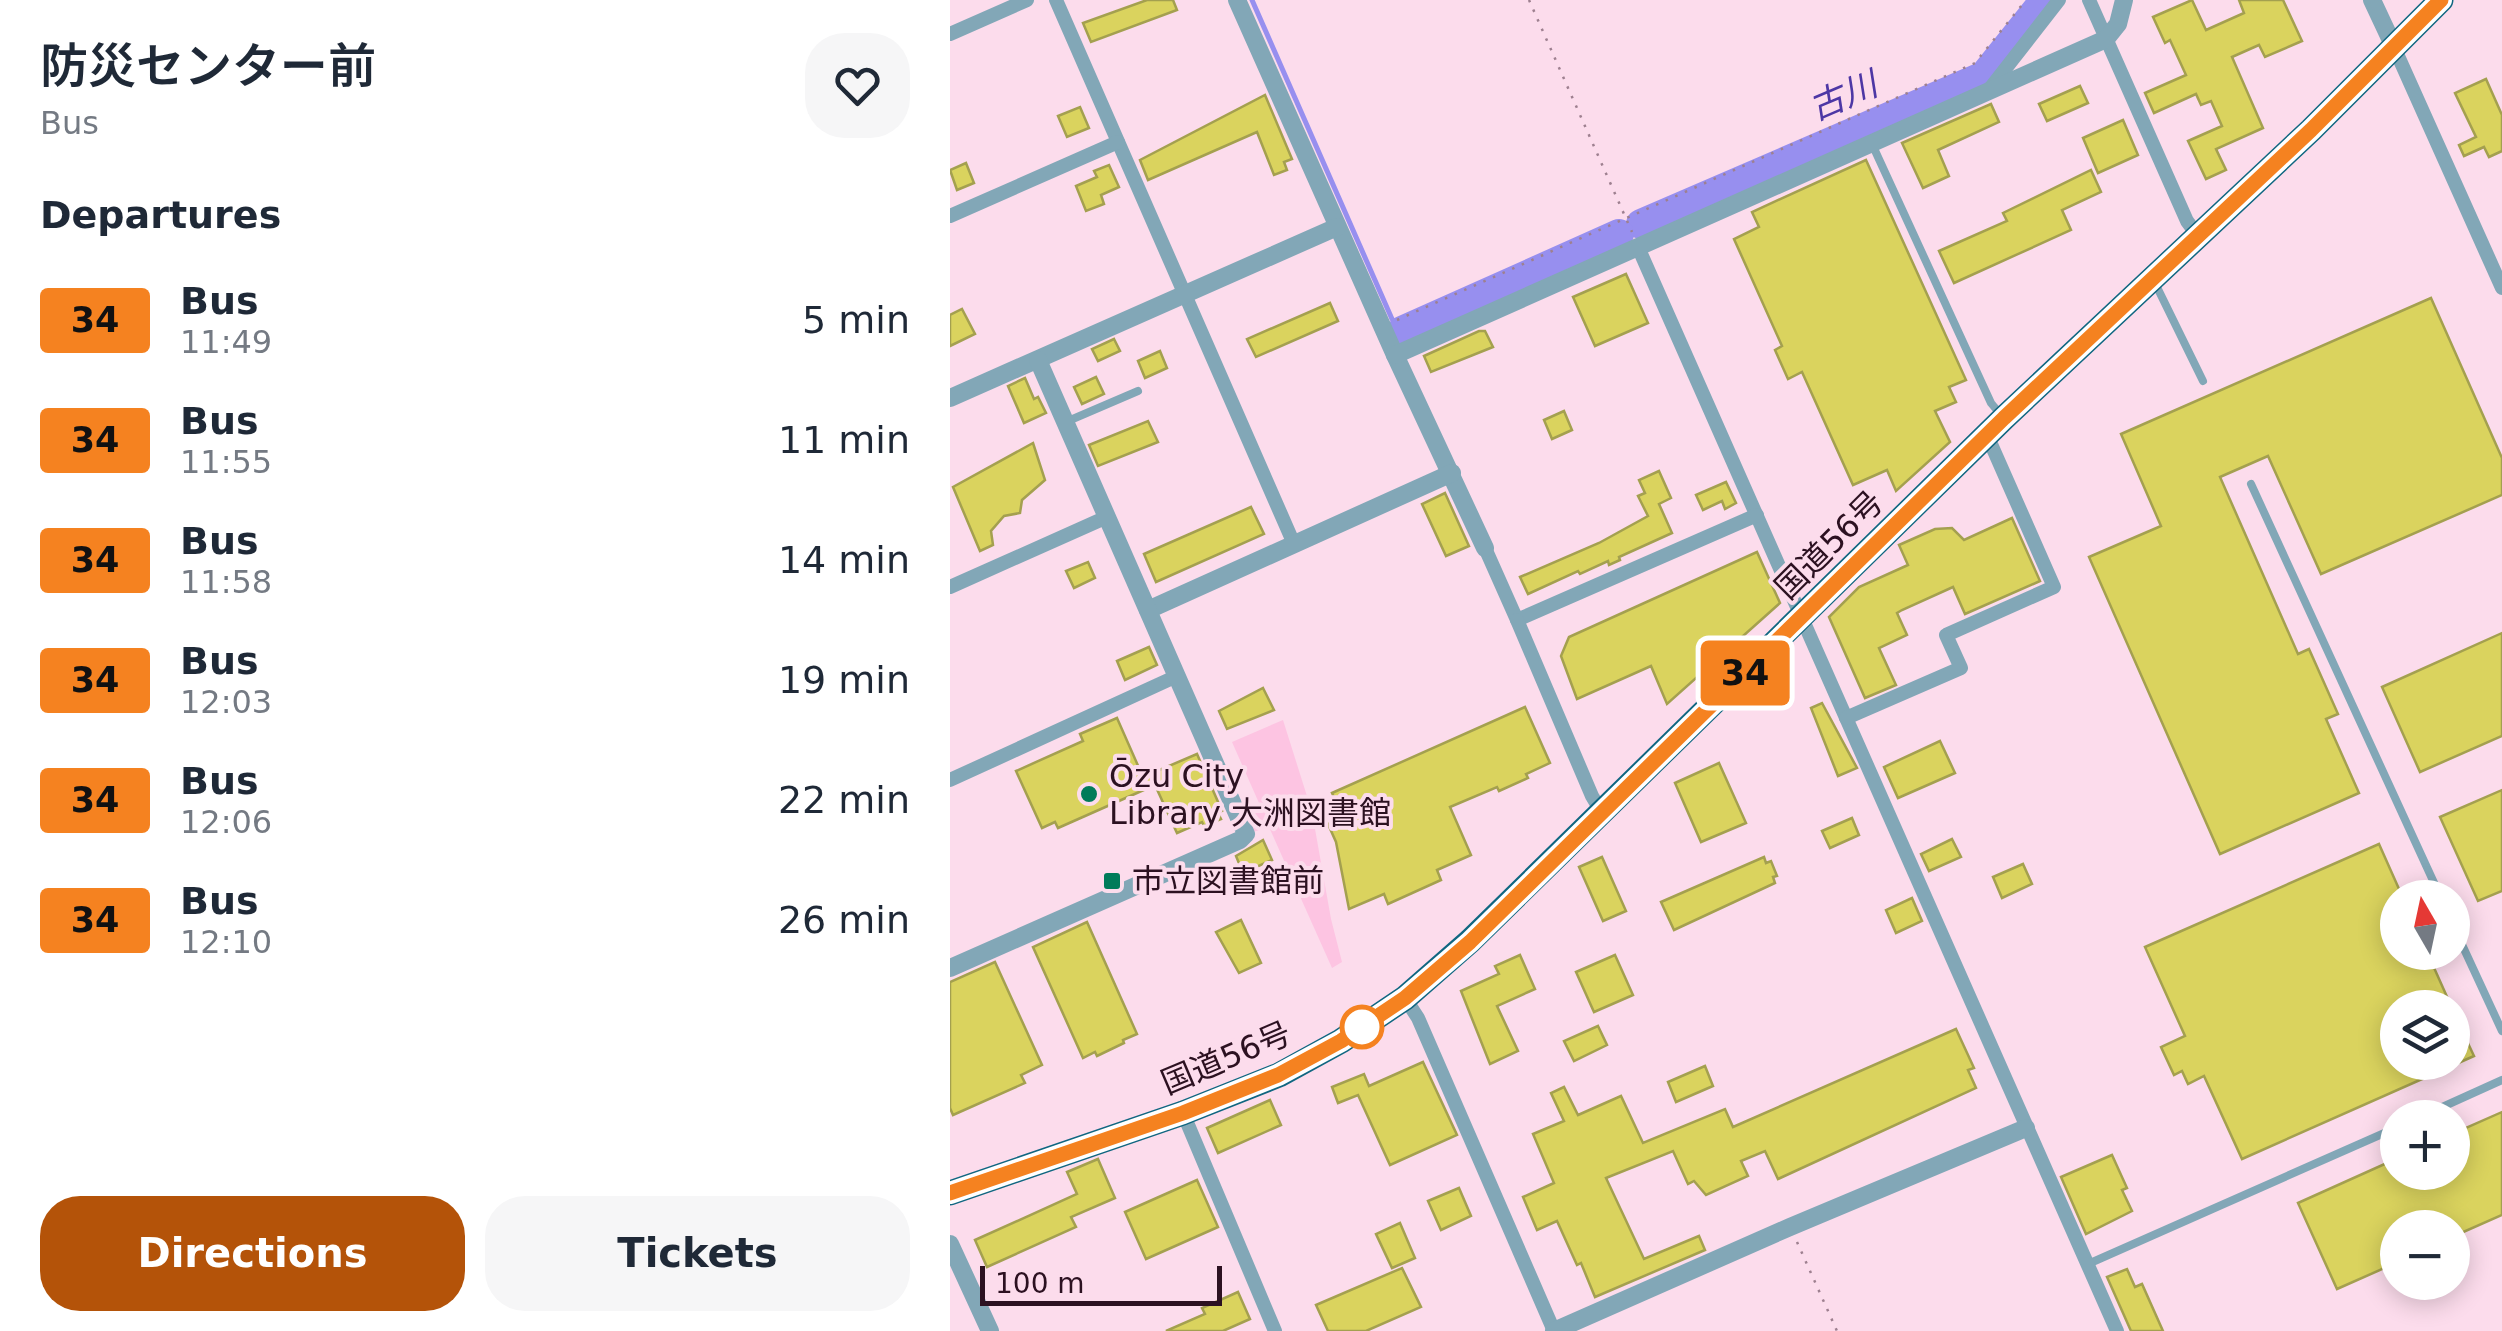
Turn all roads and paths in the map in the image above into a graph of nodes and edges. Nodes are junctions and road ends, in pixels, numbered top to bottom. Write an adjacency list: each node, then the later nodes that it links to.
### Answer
1 (1028, 0): 11 (street)
2 (1056, 0): 15 (street)
3 (1237, 0): 19 (street)
4 (1528, 0): 18 (path)
5 (2026, 0): 18 (path)
6 (2059, 0): 14 (street)
7 (2089, 0): 12 (street)
8 (2124, 0): 12 (street)
9 (2372, 0): 13 (street)
10 (2441, 0): 13 (highway, 国道56号)
11 (950, 34)
12 (2106, 39): 14 (street); 20 (street)
13 (2394, 46): 20 (highway, 国道56号); 23 (street)
14 (1987, 92): 16 (street)
15 (1118, 142): 17 (street); 24 (street)
16 (1872, 143): 21 (street); 32 (lane)
17 (950, 216)
18 (1626, 218): 21 (path); 25 (path)
19 (1337, 227): 24 (street); 26 (street)
20 (2198, 236): 22 (highway, 国道56号)
21 (1638, 247): 26 (street); 35 (street)
22 (2153, 279): 28 (lane); 32 (highway, 国道56号)
23 (2502, 288)
24 (1186, 295): 27 (street); 37 (street)
25 (1402, 318)
26 (1394, 354): 33 (street)
27 (1038, 360): 30 (street); 31 (street)
28 (2203, 381)
29 (1138, 391): 31 (lane)
30 (950, 398)
31 (1066, 422): 36 (street)
32 (1996, 427): 41 (highway, 国道56号); 44 (street)
33 (1452, 473): 37 (street); 38 (street)
34 (2251, 484): 47 (lane)
35 (1757, 515): 41 (street); 42 (street)
36 (1107, 517): 39 (street); 40 (street)
37 (1294, 544): 40 (street)
38 (1485, 548): 42 (street)
39 (950, 587)
40 (1148, 610): 43 (street)
41 (1802, 617): 44 (street); 46 (highway, 国道56号)
42 (1518, 620): 46 (street)
43 (1177, 676): 45 (street); 49 (street)
44 (1846, 718): 55 (street)
45 (950, 780)
46 (1602, 812): 50 (highway, 国道56号)
47 (2433, 880)
48 (2470, 962): 51 (lane)
49 (950, 968)
50 (1405, 998): 54 (highway, 国道56号); 63 (street)
51 (2502, 1031)
52 (2502, 1080): 53 (lane)
53 (2458, 1100)
54 (1183, 1113): 57 (highway, 国道56号); 62 (street)
55 (2026, 1128): 58 (street); 60 (street)
56 (2380, 1134): 60 (lane)
57 (950, 1193)
58 (1790, 1226): 63 (street); 64 (path)
59 (950, 1244): 61 (street)
60 (2088, 1264): 65 (street)
61 (990, 1331)
62 (1275, 1331)
63 (1554, 1331)
64 (1836, 1331)
65 (2117, 1331)

